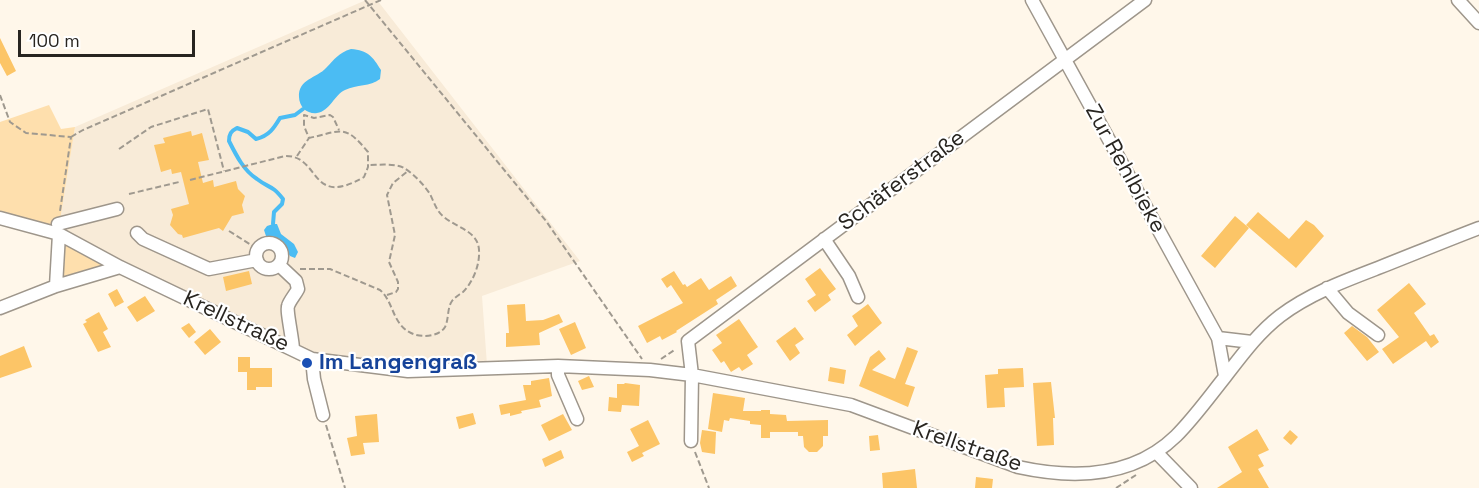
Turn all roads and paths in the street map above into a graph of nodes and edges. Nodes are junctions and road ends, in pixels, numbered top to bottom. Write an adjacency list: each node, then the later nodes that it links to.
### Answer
1 (365, 0): 6 (path)
2 (381, 0): 6 (path)
3 (1032, 0): 8 (street, Zur Rehlbieke)
4 (1145, 0): 8 (street, Schäferstraße)
5 (1458, 0): 7 (street)
6 (368, 5): 11 (path); 44 (path)
7 (1479, 23)
8 (1065, 59): 27 (street, Schäferstraße); 38 (street, Zur Rehlbieke)
9 (0, 95): 11 (path)
10 (339, 130): 12 (path); 12 (path); 15 (path)
11 (71, 137): 24 (path)
12 (309, 138): 14 (path)
13 (119, 149): 16 (path)
14 (297, 156): 15 (path); 16 (path)
15 (368, 165): 17 (path)
16 (224, 171): 18 (path)
17 (408, 171): 34 (path); 34 (path)
18 (190, 180)
19 (179, 182): 20 (path)
20 (129, 194)
21 (117, 209): 24 (street)
22 (0, 218): 24 (street, Krellstraße)
23 (1479, 228): 33 (street, Krellstraße)
24 (58, 229): 30 (street, Krellstraße); 32 (street)
25 (229, 231): 28 (path)
26 (137, 233): 28 (street)
27 (824, 239): 35 (street); 39 (street, Schäferstraße)
28 (258, 255): 29 (street); 29 (street)
29 (279, 265): 31 (street)
30 (120, 267): 32 (street); 41 (street, Krellstraße)
31 (290, 274): 34 (path); 41 (street)
32 (56, 286): 36 (street)
33 (1327, 288): 37 (street); 40 (street, Krellstraße)
34 (386, 295)
35 (858, 297)
36 (0, 308)
37 (1378, 335)
38 (1218, 338): 40 (street); 46 (street, Zur Rehlbieke)
39 (688, 341): 44 (path); 45 (street)
40 (1252, 342): 46 (street, Krellstraße)
41 (293, 349): 42 (street, Krellstraße)
42 (312, 359): 43 (street, Krellstraße); 47 (street)
43 (558, 366): 44 (street, Krellstraße); 48 (street)
44 (650, 370): 45 (street, Krellstraße)
45 (692, 375): 49 (street); 50 (street, Krellstraße)
46 (1225, 376): 50 (street, Krellstraße)
47 (323, 415): 51 (path)
48 (577, 419)
49 (691, 441): 52 (path)
50 (1156, 452): 53 (street)
51 (345, 488)
52 (709, 488)
53 (1191, 488)

